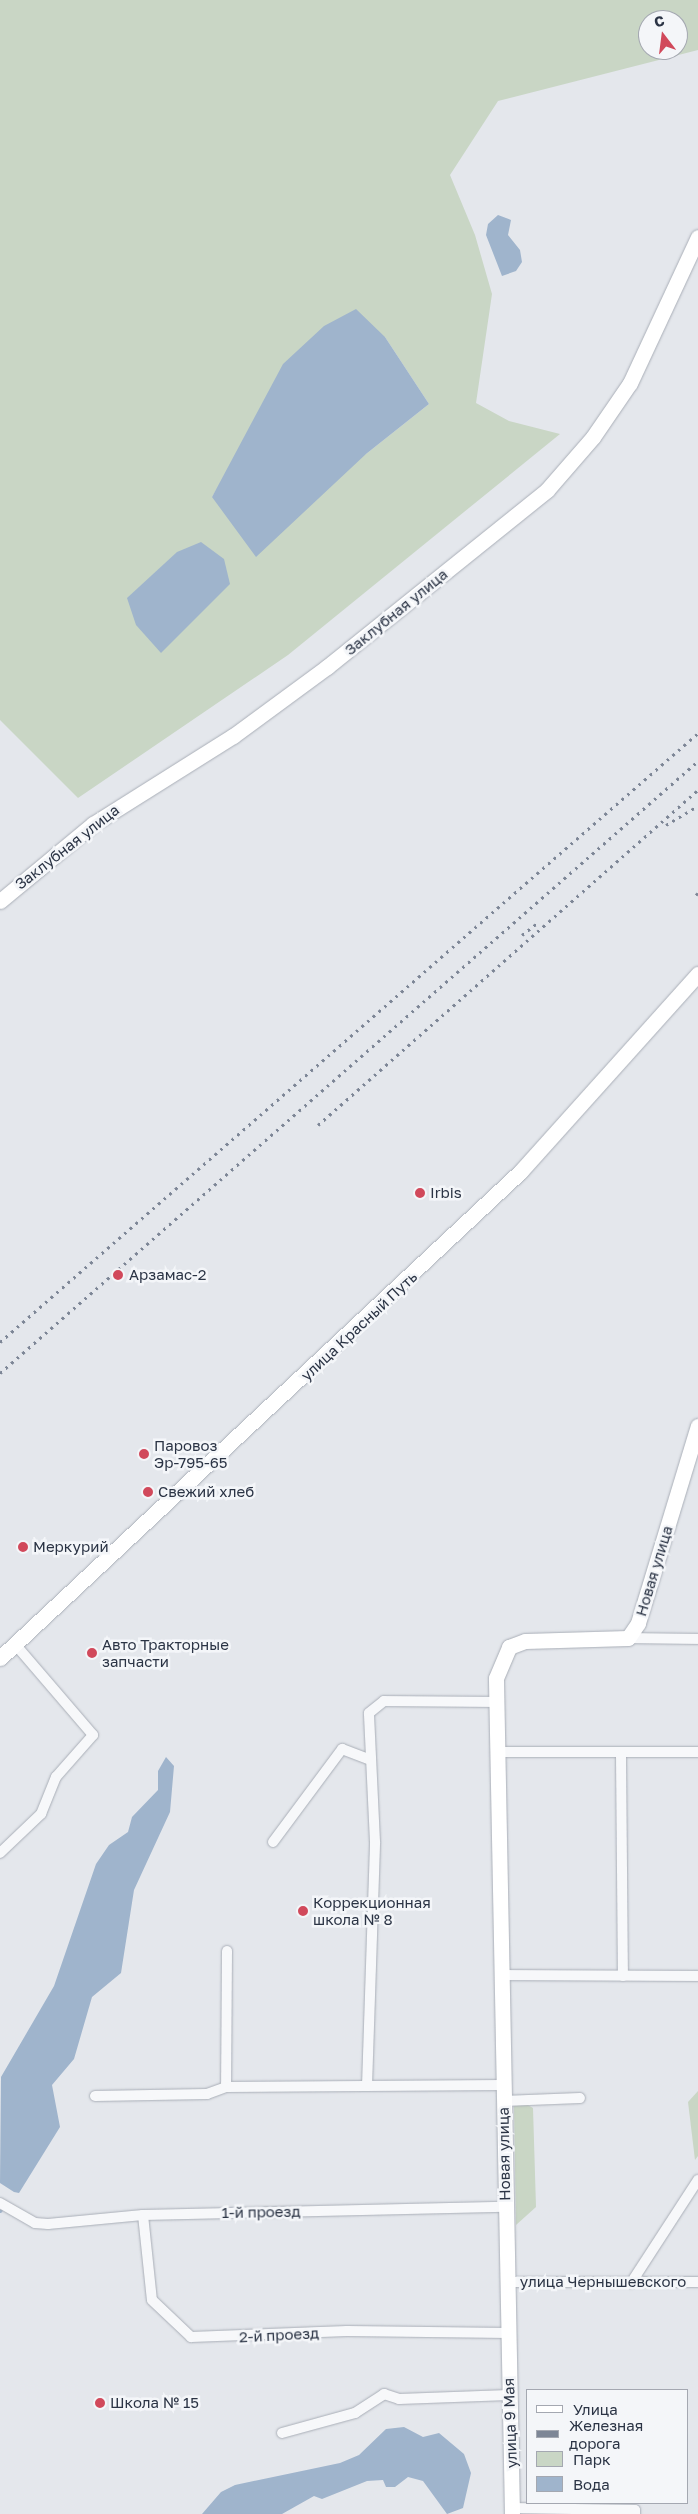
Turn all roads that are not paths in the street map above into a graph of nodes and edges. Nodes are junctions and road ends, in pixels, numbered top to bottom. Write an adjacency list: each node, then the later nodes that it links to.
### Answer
1 (698, 237): 2 (main road, Заклубная улица)
2 (0, 901)
3 (698, 974): 7 (main road, улица Красный Путь)
4 (698, 1426): 5 (main road, Новая улица)
5 (628, 1638): 6 (street); 9 (main road, Новая улица)
6 (698, 1640)
7 (15, 1644): 8 (main road, улица Красный Путь); 15 (street)
8 (0, 1658)
9 (495, 1702): 10 (main road, Новая улица); 13 (street)
10 (496, 1752): 12 (street); 17 (main road, Новая улица)
11 (698, 1752): 12 (street)
12 (620, 1755): 18 (street)
13 (368, 1759): 14 (street); 21 (street)
14 (273, 1842)
15 (0, 1853)
16 (227, 1951): 22 (street)
17 (501, 1975): 18 (street); 20 (main road, Новая улица)
18 (623, 1976): 19 (street)
19 (698, 1976)
20 (503, 2085): 21 (street); 25 (main road, Новая улица)
21 (367, 2086): 22 (street)
22 (226, 2087): 23 (street)
23 (95, 2096)
24 (580, 2098): 25 (street)
25 (503, 2101): 28 (main road, Новая улица)
26 (698, 2180): 31 (street)
27 (0, 2203): 29 (street, 1-й проезд)
28 (505, 2207): 29 (street, 1-й проезд); 30 (main road, Новая улица)
29 (143, 2215): 33 (street, 2-й проезд)
30 (507, 2282): 31 (street, улица Чернышевского); 33 (main road, Новая улица)
31 (631, 2282): 32 (street, улица Чернышевского)
32 (698, 2282)
33 (508, 2333): 34 (main road, улица 9 Мая)
34 (509, 2396): 35 (street); 36 (main road, улица 9 Мая)
35 (282, 2433)
36 (512, 2511): 37 (street)
37 (635, 2514)

